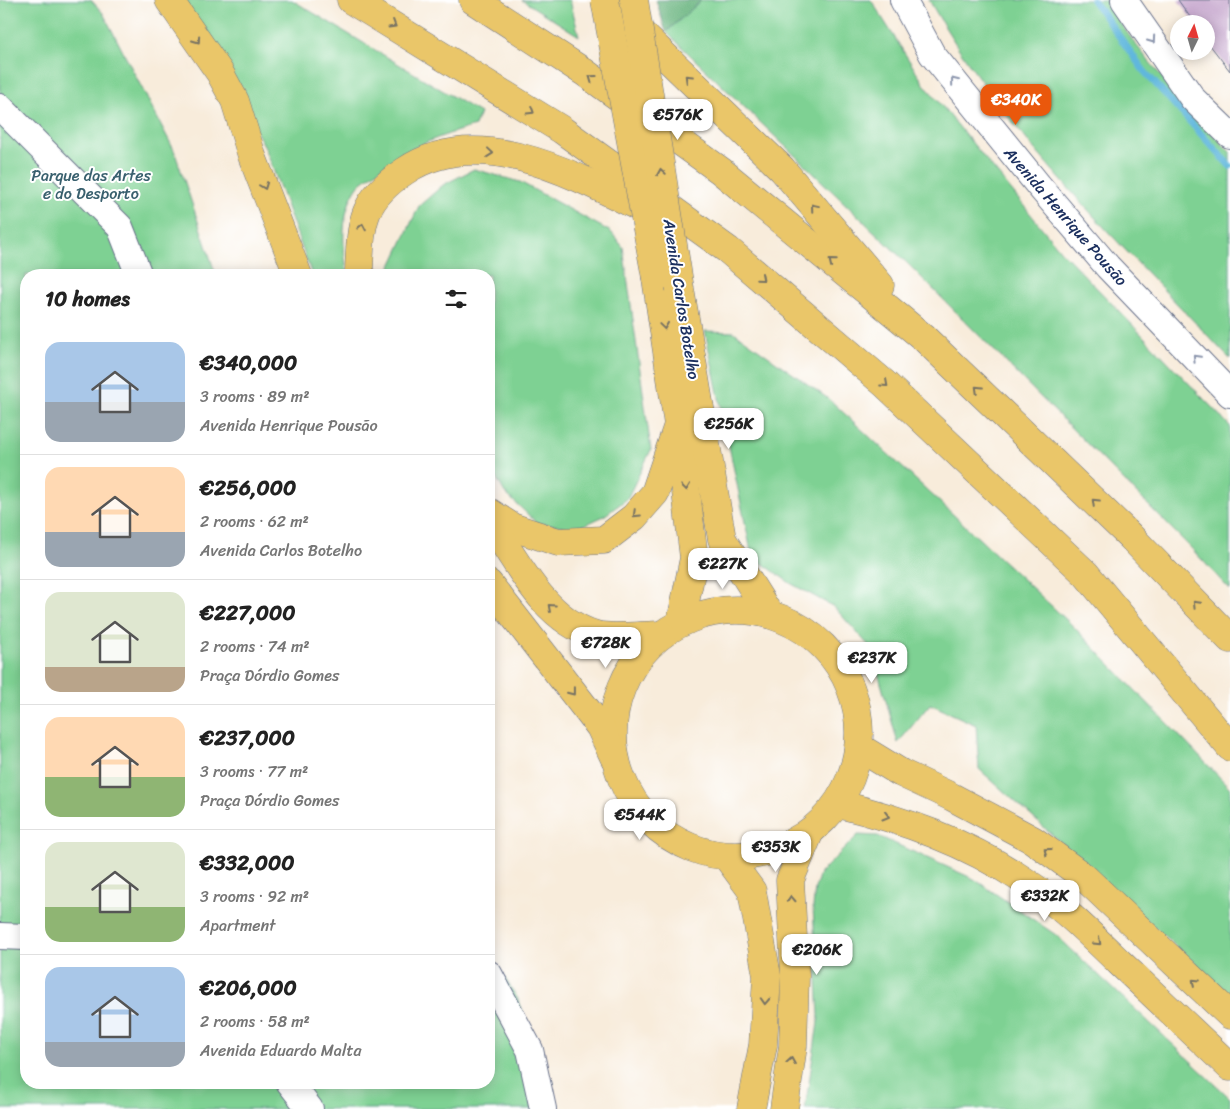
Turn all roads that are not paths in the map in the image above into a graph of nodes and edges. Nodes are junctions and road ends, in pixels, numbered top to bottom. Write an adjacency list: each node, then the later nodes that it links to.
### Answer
1 (169, 0): 12 (main road, one-way to 12)
2 (351, 0): 10 (main road, one-way to 10)
3 (473, 0): 15 (main road, one-way to 3)
4 (606, 0): 14 (main road, Avenida Carlos Botelho, bridge); 15 (main road, one-way to 4)
5 (634, 0): 14 (main road, Avenida Carlos Botelho, one-way to 5, bridge)
6 (902, 0): 16 (street, Avenida Henrique Pousão, one-way to 6)
7 (1124, 0): 9 (street, one-way to 9)
8 (0, 107): 11 (street)
9 (1230, 135)
10 (728, 250): 13 (main road, one-way to 10); 24 (main road, one-way to 24)
11 (137, 269)
12 (296, 269)
13 (359, 269)
14 (668, 284): 17 (main road, Avenida Carlos Botelho, one-way to 17); 21 (main road, Avenida Carlos Botelho)
15 (924, 338): 23 (main road, one-way to 15)
16 (1230, 394)
17 (678, 425): 18 (main road, one-way to 18); 22 (main road, Avenida Carlos Botelho, one-way to 22)
18 (495, 516)
19 (495, 529): 22 (main road, one-way to 19)
20 (495, 592): 26 (main road, one-way to 26)
21 (769, 614): 22 (main road); 25 (main road)
22 (671, 628): 26 (main road)
23 (1230, 639)
24 (1230, 747)
25 (860, 748): 27 (main road); 33 (main road, one-way to 25)
26 (614, 757): 29 (main road)
27 (838, 804): 28 (main road); 34 (main road, one-way to 34)
28 (809, 834): 29 (main road); 39 (main road, one-way to 28)
29 (727, 857): 38 (main road, one-way to 38)
30 (0, 936): 31 (street)
31 (20, 937)
32 (495, 985): 37 (street)
33 (1230, 1015)
34 (1230, 1067)
35 (294, 1089): 36 (street)
36 (310, 1109)
37 (543, 1109)
38 (752, 1109)
39 (784, 1109)

